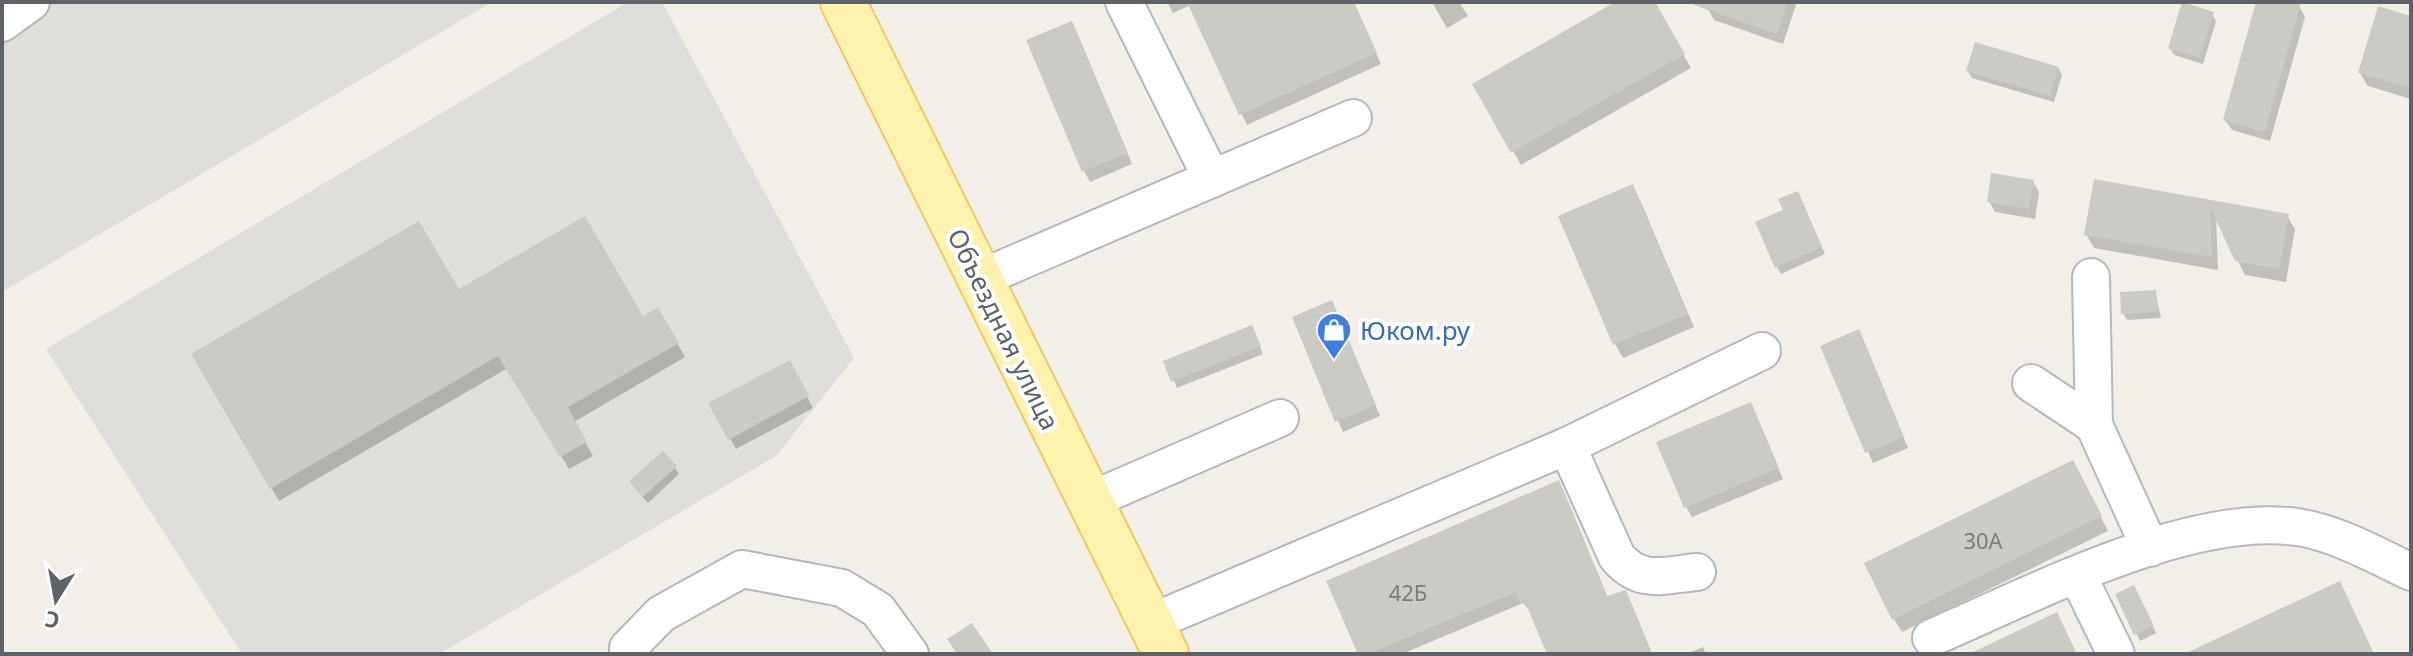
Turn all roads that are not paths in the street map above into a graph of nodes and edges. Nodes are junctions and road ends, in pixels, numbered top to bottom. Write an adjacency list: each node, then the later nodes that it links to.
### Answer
1 (31, 2): 4 (lane)
2 (1124, 2): 6 (lane)
3 (855, 6): 8 (main road, Объездная улица)
4 (2, 23)
5 (1353, 118): 6 (lane)
6 (1212, 179): 8 (lane)
7 (2091, 277): 12 (lane)
8 (979, 279): 14 (main road, Объездная улица)
9 (1762, 351): 13 (lane)
10 (2031, 383): 12 (lane)
11 (1280, 418): 14 (lane)
12 (2094, 425): 15 (lane)
13 (1567, 446): 16 (lane); 20 (lane)
14 (1089, 501): 20 (main road, Объездная улица)
15 (2150, 548): 17 (lane); 18 (lane)
16 (1697, 572)
17 (2411, 572)
18 (2078, 576): 19 (lane); 23 (lane)
19 (1931, 638)
20 (1158, 639)
21 (628, 654): 22 (lane)
22 (910, 654)
23 (2116, 654)

